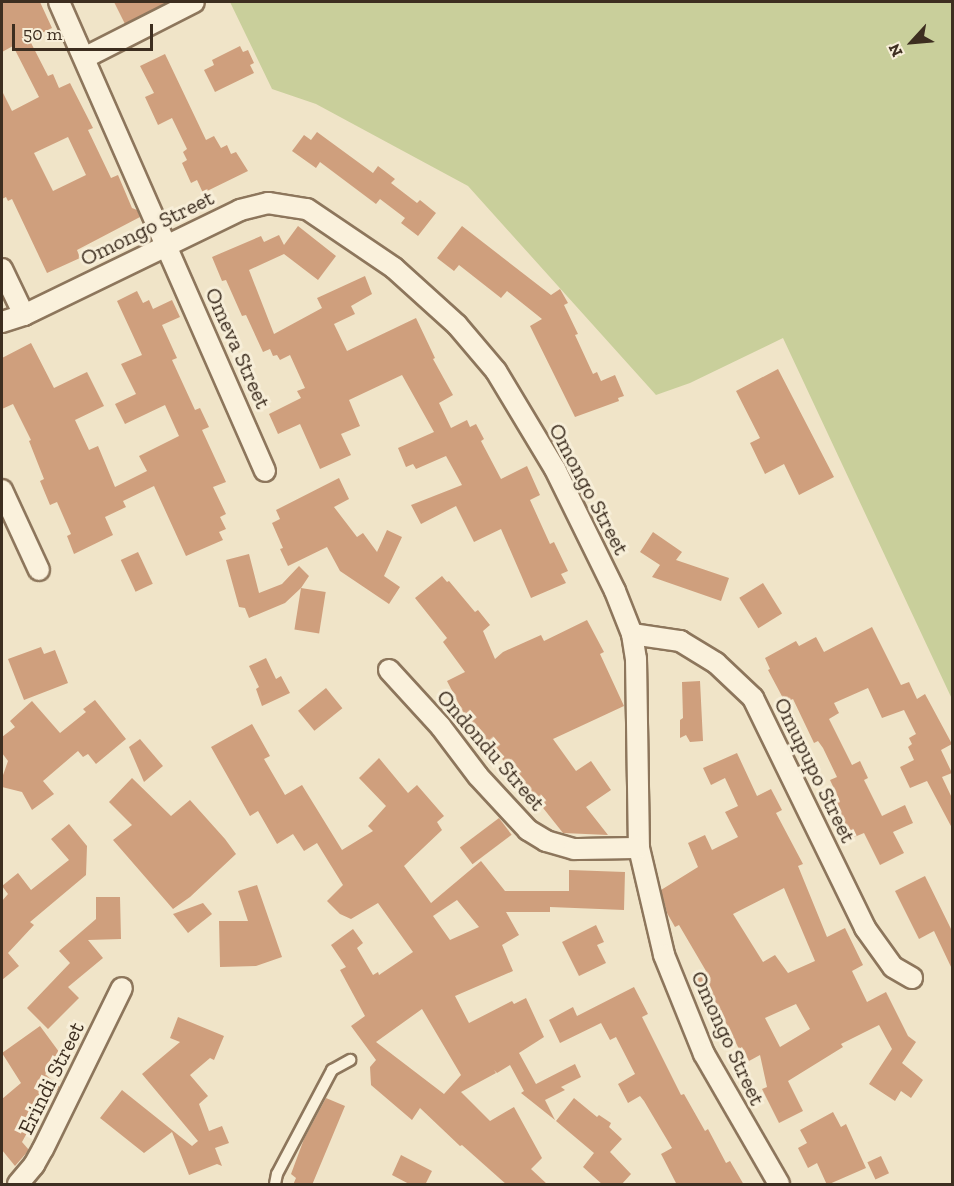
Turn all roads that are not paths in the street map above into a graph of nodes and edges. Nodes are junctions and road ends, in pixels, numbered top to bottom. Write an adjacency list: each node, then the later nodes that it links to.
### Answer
1 (59, 2): 3 (street, Omeva Street)
2 (194, 2): 3 (street)
3 (86, 57): 4 (street, Omeva Street)
4 (167, 244): 6 (street, Omongo Street); 8 (street, Omeva Street); 11 (street, Omongo Street)
5 (2, 269): 6 (street)
6 (24, 315): 7 (street, Omongo Street)
7 (2, 322)
8 (265, 471)
9 (2, 490): 10 (street)
10 (39, 570)
11 (632, 634): 13 (street, Omongo Street); 14 (street, Omupupo Street)
12 (389, 670): 13 (street, Ondondu Street)
13 (639, 848): 19 (street, Omongo Street)
14 (912, 978)
15 (122, 988): 17 (street, Erindi Street)
16 (350, 1060): 18 (lane)
17 (18, 1185)
18 (275, 1185)
19 (779, 1185)

